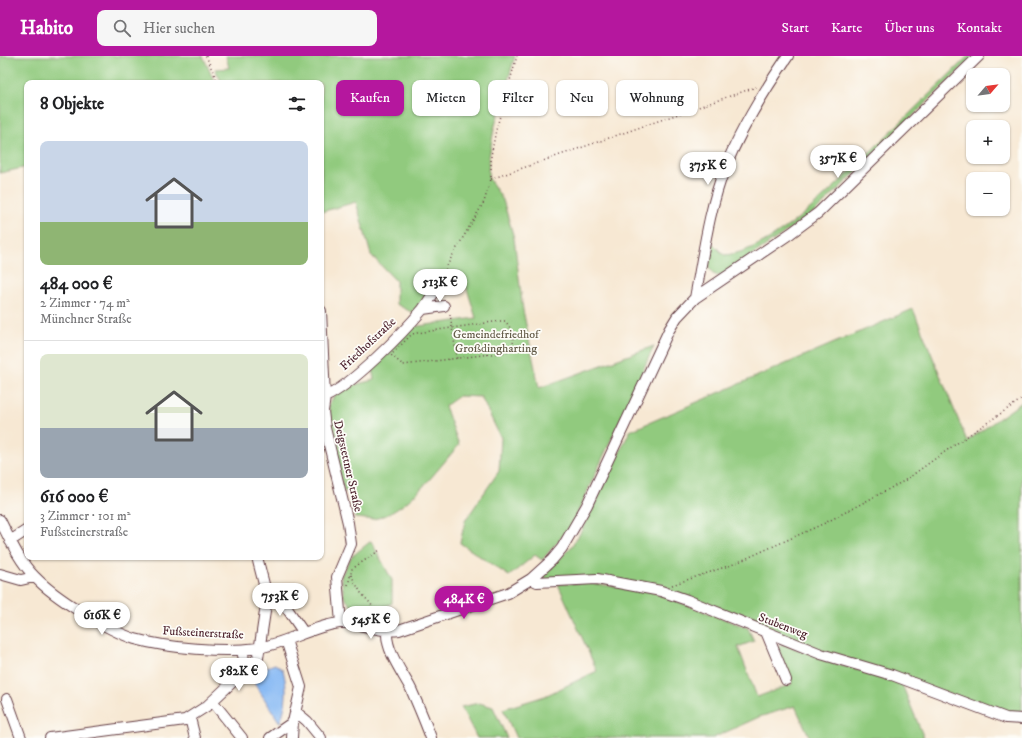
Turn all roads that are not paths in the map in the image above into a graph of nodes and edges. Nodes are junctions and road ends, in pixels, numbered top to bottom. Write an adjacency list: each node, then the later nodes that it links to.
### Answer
1 (788, 56): 4 (street)
2 (979, 56): 4 (street)
3 (438, 286): 6 (street, Friedhofstraße)
4 (695, 298): 17 (street)
5 (444, 306): 6 (street)
6 (423, 309): 8 (street, Friedhofstraße)
7 (324, 376): 8 (street, Deigstettner Straße)
8 (325, 397): 9 (street, Deigstettner Straße)
9 (324, 402)
10 (324, 422): 19 (street, Deigstettner Straße)
11 (0, 520): 13 (street, Fußsteinerstraße)
12 (24, 532): 13 (street)
13 (10, 541): 16 (street, Fußsteinerstraße)
14 (258, 560): 18 (street)
15 (0, 574): 16 (street)
16 (34, 577): 25 (street, Fußsteinerstraße)
17 (531, 579): 20 (street); 22 (street, Stubenweg)
18 (266, 592): 21 (street); 24 (street)
19 (342, 623): 20 (street); 21 (street, Fußsteinerstraße)
20 (387, 632): 41 (street)
21 (304, 633): 23 (street, Fußsteinerstraße)
22 (767, 634): 27 (street); 32 (street, Stubenweg)
23 (286, 640): 24 (street, Fußsteinerstraße); 30 (street)
24 (259, 647): 25 (street, Fußsteinerstraße); 26 (street)
25 (242, 650): 26 (street)
26 (246, 670): 29 (street)
27 (786, 680)
28 (7, 699): 34 (street)
29 (212, 702): 31 (street); 37 (street)
30 (295, 711): 33 (street); 40 (street)
31 (190, 718): 35 (street); 36 (street)
32 (1022, 719)
33 (293, 722): 38 (street); 39 (street)
34 (21, 738)
35 (50, 738)
36 (195, 738)
37 (242, 738)
38 (270, 738)
39 (292, 738)
40 (321, 738)
41 (431, 738)

